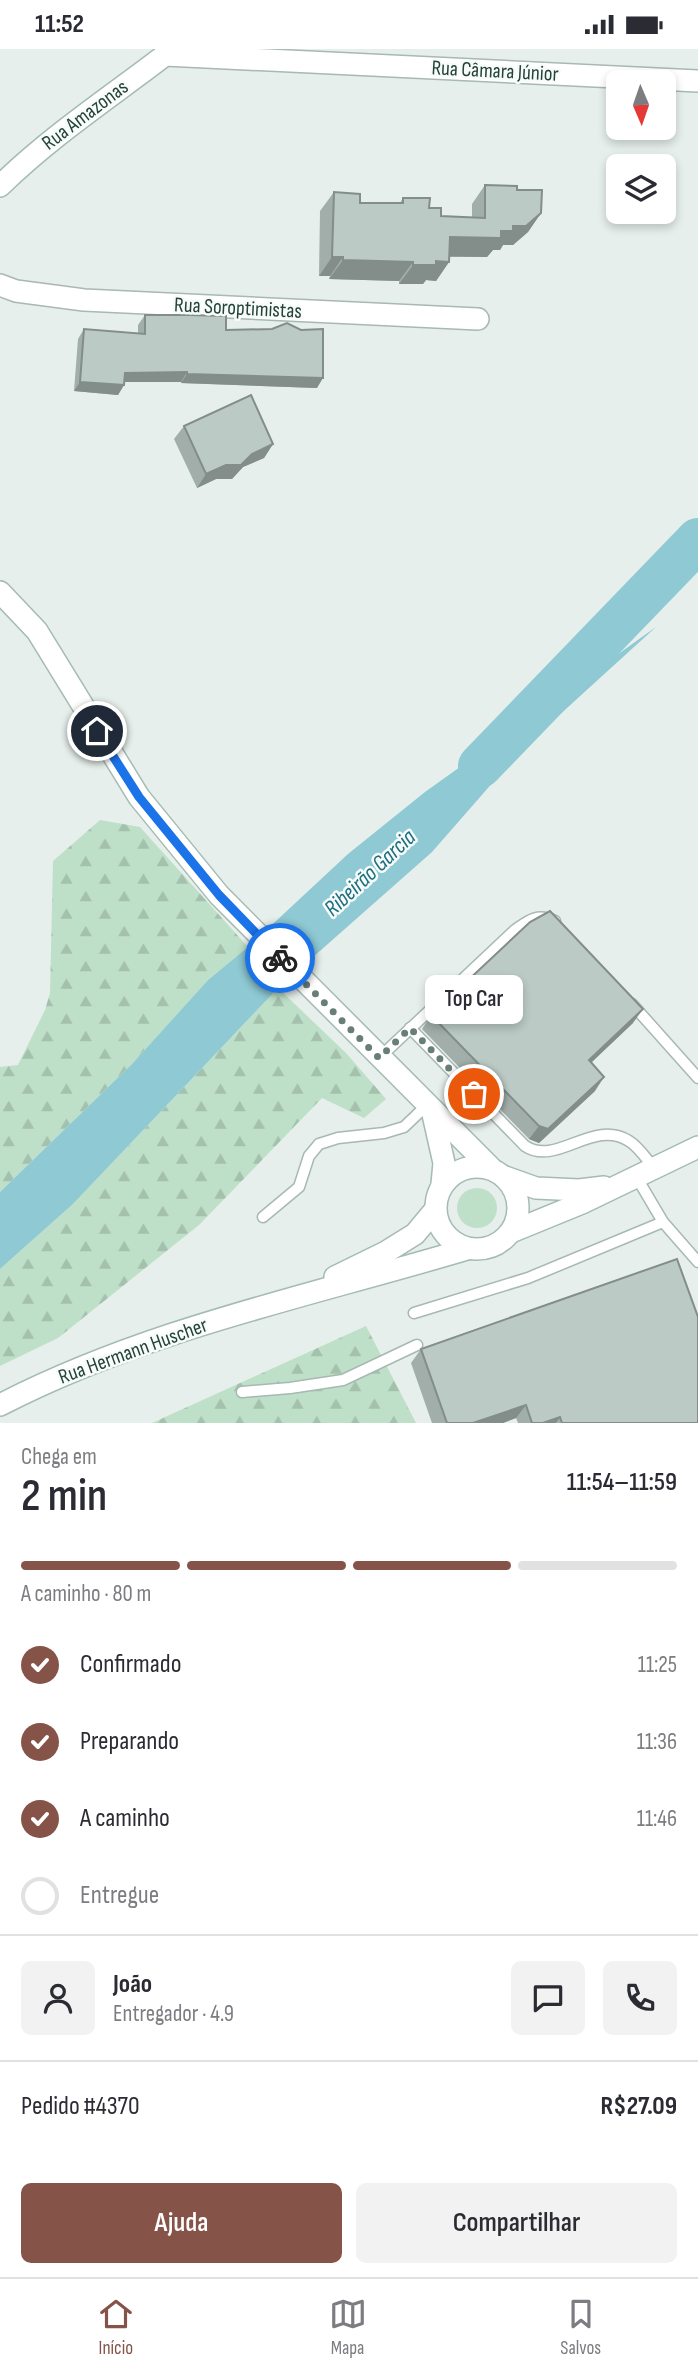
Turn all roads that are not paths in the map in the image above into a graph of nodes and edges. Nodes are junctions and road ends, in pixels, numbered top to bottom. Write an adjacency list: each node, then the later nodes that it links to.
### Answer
1 (169, 52): 2 (street, Rua Câmara Júnior); 3 (street, Rua Amazonas)
2 (698, 81)
3 (0, 186)
4 (0, 285): 5 (street, Rua Soroptimistas)
5 (478, 319)
6 (0, 592): 10 (street)
7 (561, 927): 9 (lane)
8 (620, 991): 11 (lane)
9 (410, 1028): 10 (lane); 15 (lane)
10 (379, 1058): 12 (street)
11 (698, 1078)
12 (430, 1108): 14 (street); 16 (street); 18 (lane)
13 (698, 1147): 15 (street)
14 (498, 1172): 15 (street); 16 (street); 20 (street)
15 (638, 1178): 19 (lane); 20 (street)
16 (442, 1184): 17 (street)
17 (435, 1210): 21 (street); 23 (street, Rua Hermann Huscher)
18 (262, 1217)
19 (663, 1222): 22 (lane); 24 (lane)
20 (511, 1232): 21 (street)
21 (467, 1248): 23 (street, Rua Hermann Huscher)
22 (698, 1262)
23 (268, 1304): 27 (street, Rua Hermann Huscher)
24 (414, 1313)
25 (417, 1345): 26 (lane)
26 (242, 1392)
27 (0, 1405)

